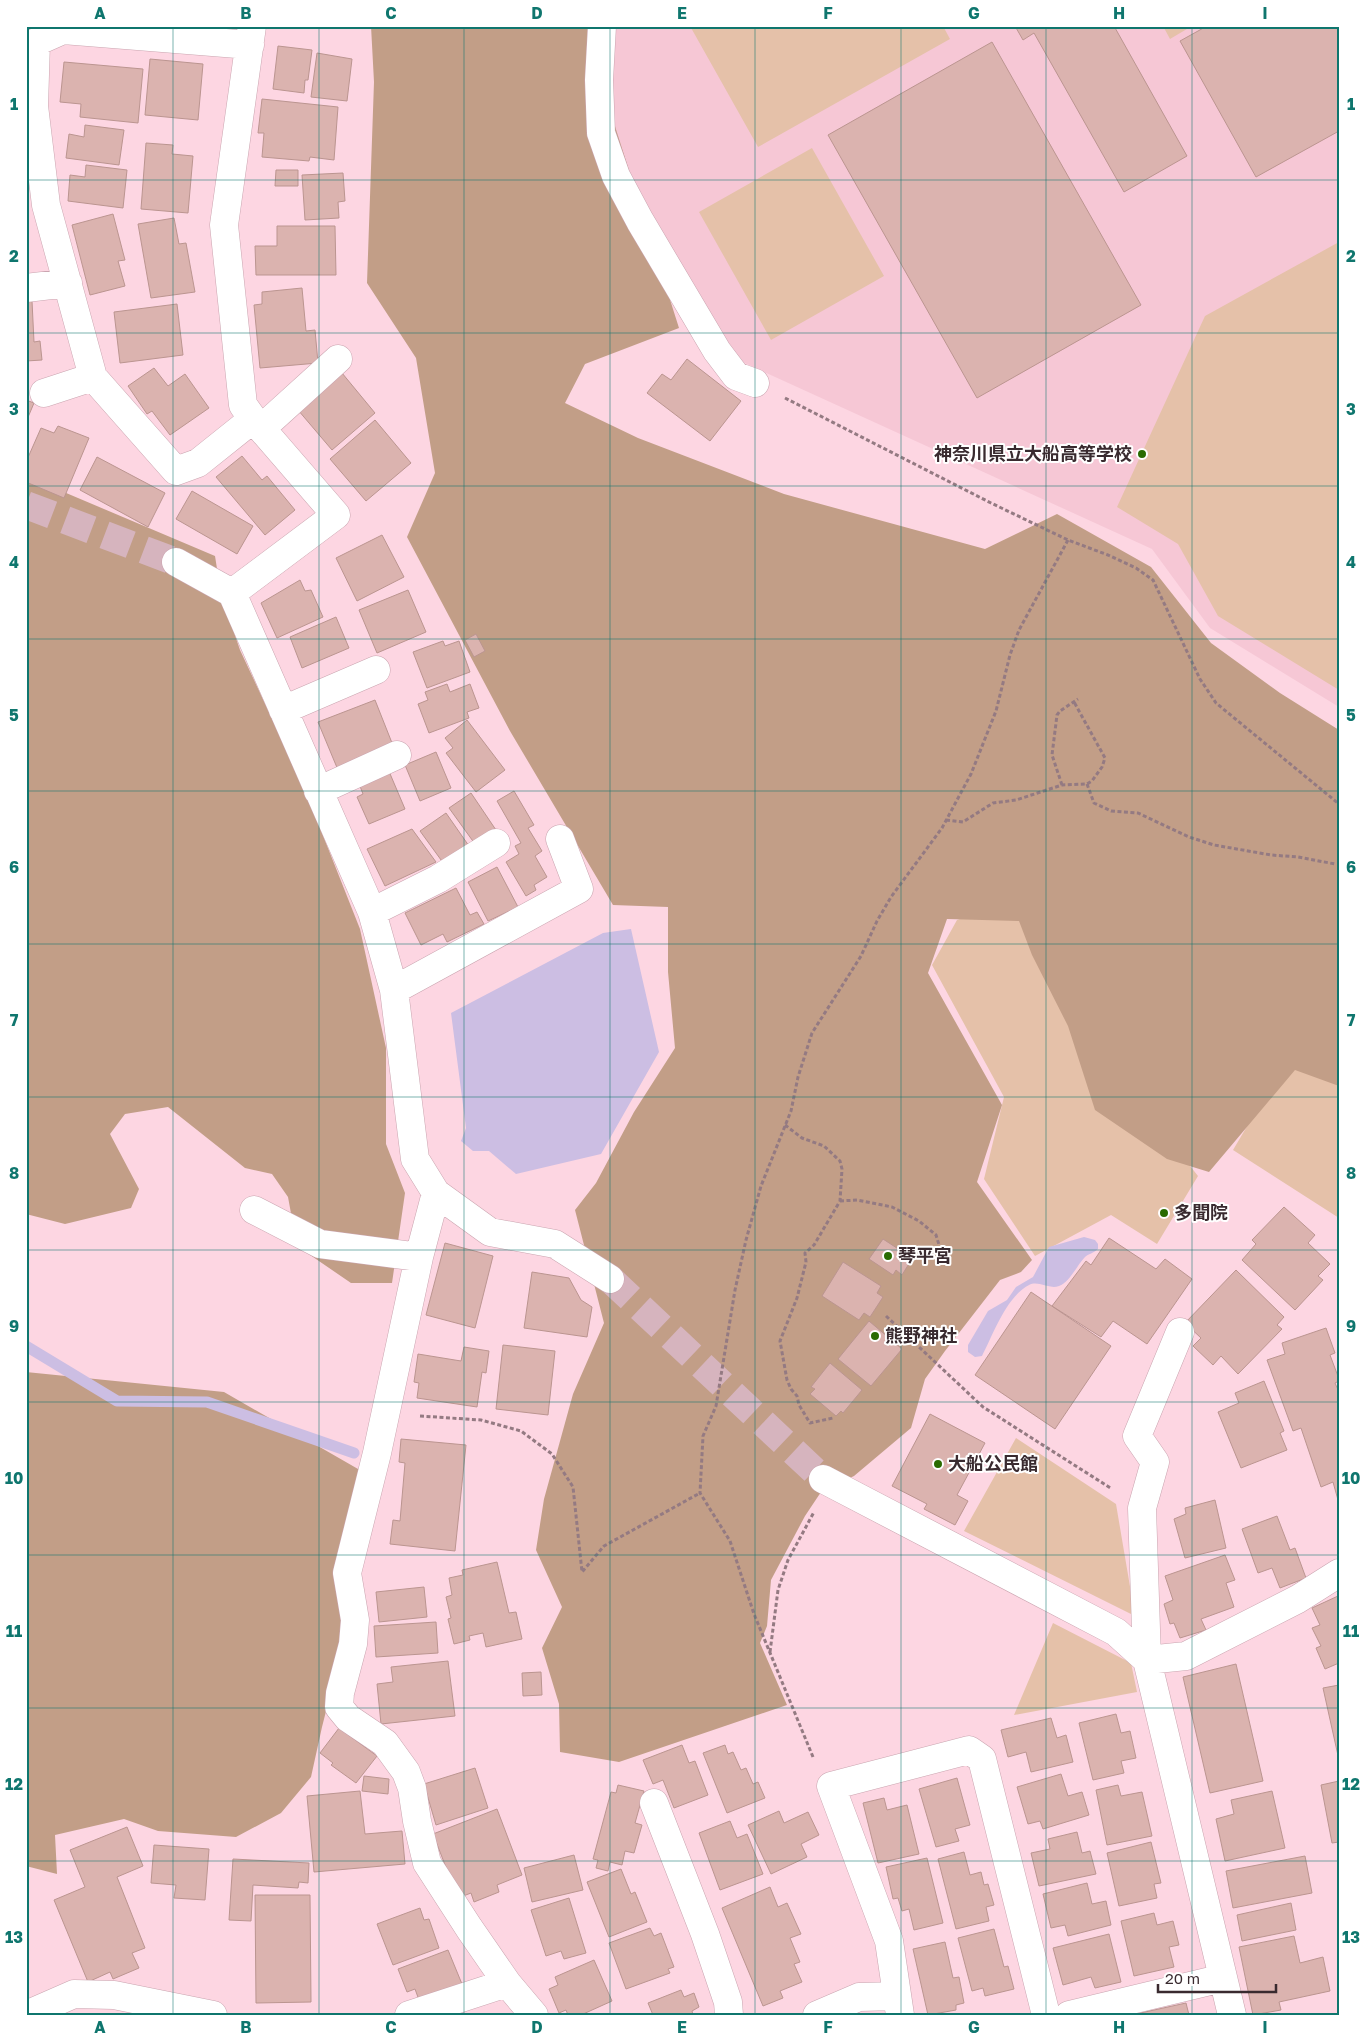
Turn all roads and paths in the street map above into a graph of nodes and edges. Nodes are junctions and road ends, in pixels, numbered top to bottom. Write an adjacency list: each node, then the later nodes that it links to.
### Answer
1 (602, 26): 8 (street)
2 (63, 28): 3 (street); 4 (street)
3 (251, 36): 10 (street)
4 (68, 283): 5 (street); 7 (street)
5 (26, 288)
6 (338, 359): 10 (street)
7 (93, 377): 9 (street); 10 (street)
8 (755, 383): 11 (path)
9 (44, 394)
10 (257, 424): 13 (street)
11 (1068, 540): 22 (path); 23 (path)
12 (176, 562): 13 (street)
13 (232, 593): 17 (street)
14 (376, 670): 17 (street)
15 (1078, 699): 16 (path)
16 (1074, 702): 19 (path); 20 (path)
17 (282, 710): 21 (street)
18 (397, 755): 21 (street)
19 (1087, 784): 20 (path); 26 (path)
20 (1062, 786): 23 (path)
21 (318, 791): 27 (street)
22 (1339, 804)
23 (946, 820): 29 (path)
24 (560, 839): 28 (street)
25 (496, 843): 27 (street)
26 (1335, 864)
27 (372, 912): 28 (street)
28 (394, 990): 30 (street)
29 (786, 1126): 31 (path); 41 (path)
30 (436, 1193): 34 (street); 35 (street)
31 (840, 1201): 33 (path); 39 (path)
32 (254, 1210): 34 (street)
33 (931, 1256)
34 (419, 1257): 38 (street)
35 (610, 1279)
36 (886, 1316): 42 (path)
37 (1180, 1332): 42 (street)
38 (385, 1414): 41 (path); 49 (street)
39 (833, 1418)
40 (828, 1481): 44 (path); 45 (street)
41 (700, 1492): 44 (path)
42 (1142, 1508): 45 (street)
43 (1339, 1573): 45 (street)
44 (770, 1652): 46 (path)
45 (1147, 1660): 48 (street)
46 (831, 1786): 50 (street); 57 (street)
47 (654, 1803): 55 (street)
48 (1223, 1978): 58 (street); 59 (street)
49 (507, 1983): 53 (street); 54 (street)
50 (898, 2005): 56 (street)
51 (26, 2015): 52 (street)
52 (213, 2015)
53 (409, 2015)
54 (534, 2015)
55 (729, 2015)
56 (817, 2015)
57 (1046, 2015)
58 (1069, 2015)
59 (1232, 2015)

